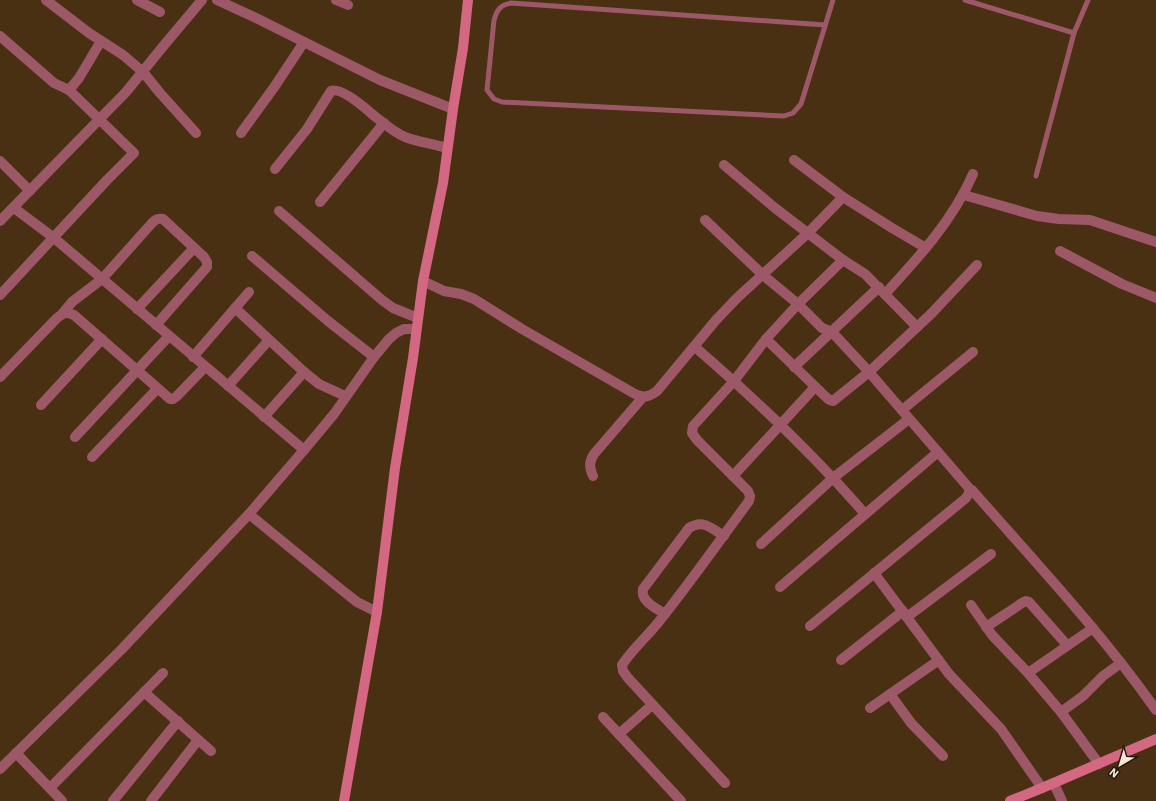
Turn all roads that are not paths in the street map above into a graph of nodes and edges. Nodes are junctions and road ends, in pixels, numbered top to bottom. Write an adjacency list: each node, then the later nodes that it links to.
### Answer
1 (46, 0): 15 (street)
2 (137, 0): 11 (street)
3 (202, 0): 17 (street)
4 (217, 0): 16 (street)
5 (336, 0): 10 (street)
6 (468, 0): 19 (street)
7 (833, 0): 12 (lane)
8 (965, 0): 13 (lane)
9 (1088, 0): 13 (lane)
10 (348, 5)
11 (160, 12)
12 (825, 25): 12 (lane)
13 (1074, 33): 30 (lane)
14 (0, 36): 18 (street)
15 (101, 41): 17 (street); 18 (street)
16 (304, 42): 19 (street); 23 (street)
17 (143, 72): 20 (street); 22 (street)
18 (69, 90): 20 (street)
19 (453, 109): 24 (street)
20 (99, 120): 31 (street); 40 (street)
21 (384, 123): 24 (street); 28 (street); 34 (street)
22 (196, 133)
23 (241, 133)
24 (447, 148): 50 (street)
25 (794, 160): 33 (street)
26 (0, 161): 31 (street)
27 (724, 165): 39 (street)
28 (275, 169)
29 (973, 174): 32 (street)
30 (1036, 176)
31 (30, 191): 35 (street)
32 (964, 195): 41 (street); 43 (street)
33 (843, 197): 39 (street); 43 (street)
34 (320, 202)
35 (14, 208): 38 (street); 40 (street)
36 (279, 211): 59 (street)
37 (705, 220): 48 (street)
38 (0, 221)
39 (808, 233): 46 (street); 48 (street)
40 (54, 238): 49 (street); 53 (street)
41 (1156, 242)
42 (194, 248): 49 (street); 57 (street); 60 (street)
43 (926, 248): 51 (street)
44 (1060, 251): 54 (street)
45 (252, 256): 71 (street)
46 (843, 260): 51 (street); 55 (street)
47 (978, 266): 61 (street)
48 (763, 275): 55 (street); 68 (street)
49 (102, 279): 57 (street); 58 (street)
50 (423, 281): 59 (street); 83 (street)
51 (882, 290): 61 (street); 63 (street)
52 (249, 292): 56 (street)
53 (0, 295)
54 (1156, 298)
55 (798, 304): 63 (street); 65 (street)
56 (235, 308): 67 (street); 70 (street)
57 (137, 309): 60 (street)
58 (63, 313): 66 (street); 77 (street)
59 (418, 318): 62 (street)
60 (156, 325): 64 (street)
61 (917, 327): 76 (street)
62 (416, 329): 71 (street); 105 (street)
63 (832, 332): 73 (street); 76 (street)
64 (169, 336): 70 (street); 74 (street)
65 (766, 339): 73 (street); 78 (street)
66 (102, 340): 74 (street); 84 (street)
67 (269, 340): 75 (street); 79 (street)
68 (695, 347): 78 (street); 83 (street)
69 (973, 352): 85 (street)
70 (193, 356): 72 (street)
71 (374, 357): 82 (street)
72 (205, 367): 79 (street); 81 (street)
73 (794, 367): 80 (street)
74 (137, 371): 81 (street); 89 (street)
75 (304, 372): 82 (street); 86 (street)
76 (869, 372): 80 (street); 85 (street)
77 (0, 377)
78 (734, 381): 88 (street); 94 (street)
79 (228, 386): 86 (street)
80 (815, 387): 88 (street)
81 (157, 389): 92 (street)
82 (345, 396): 90 (street)
83 (643, 397): 93 (street)
84 (41, 406)
85 (902, 410): 87 (street)
86 (264, 417): 90 (street)
87 (909, 419): 91 (street); 95 (street)
88 (780, 424): 94 (street); 95 (street)
89 (75, 437)
90 (304, 450): 97 (street)
91 (938, 452): 98 (street); 102 (street)
92 (92, 457)
93 (592, 476)
94 (733, 476): 99 (street)
95 (833, 478): 98 (street); 100 (street)
96 (972, 490): 110 (street)
97 (249, 514): 105 (street); 129 (street)
98 (864, 514): 103 (street)
99 (724, 536): 106 (street); 106 (street)
100 (761, 544)
101 (990, 554): 107 (street)
102 (874, 573): 107 (street); 108 (street)
103 (780, 587)
104 (971, 605): 109 (street)
105 (377, 612): 140 (street)
106 (665, 614): 119 (street)
107 (905, 614): 112 (street); 113 (street)
108 (810, 626)
109 (986, 627): 111 (street); 116 (street)
110 (1093, 628): 111 (street); 114 (street)
111 (1067, 645): 116 (street)
112 (841, 660)
113 (939, 660): 118 (street); 136 (street)
114 (1121, 663): 121 (street); 122 (street)
115 (163, 673): 117 (street)
116 (1028, 673): 122 (street)
117 (144, 692): 124 (street); 135 (street)
118 (890, 694): 120 (street); 130 (street)
119 (652, 705): 125 (street); 133 (street)
120 (870, 708)
121 (1156, 710)
122 (1060, 712): 131 (street)
123 (603, 717): 125 (street)
124 (178, 721): 127 (street); 138 (street)
125 (619, 734): 141 (street)
126 (1156, 739): 131 (street)
127 (198, 740): 128 (street); 139 (street)
128 (211, 750)
129 (16, 753): 132 (street); 135 (street)
130 (943, 756)
131 (1099, 764): 134 (street)
132 (0, 769)
133 (725, 784)
134 (1054, 784): 136 (street); 143 (street)
135 (50, 788): 137 (street)
136 (1042, 788): 142 (street)
137 (62, 801)
138 (113, 801)
139 (151, 801)
140 (344, 801)
141 (681, 801)
142 (1010, 801)
143 (1062, 801)

